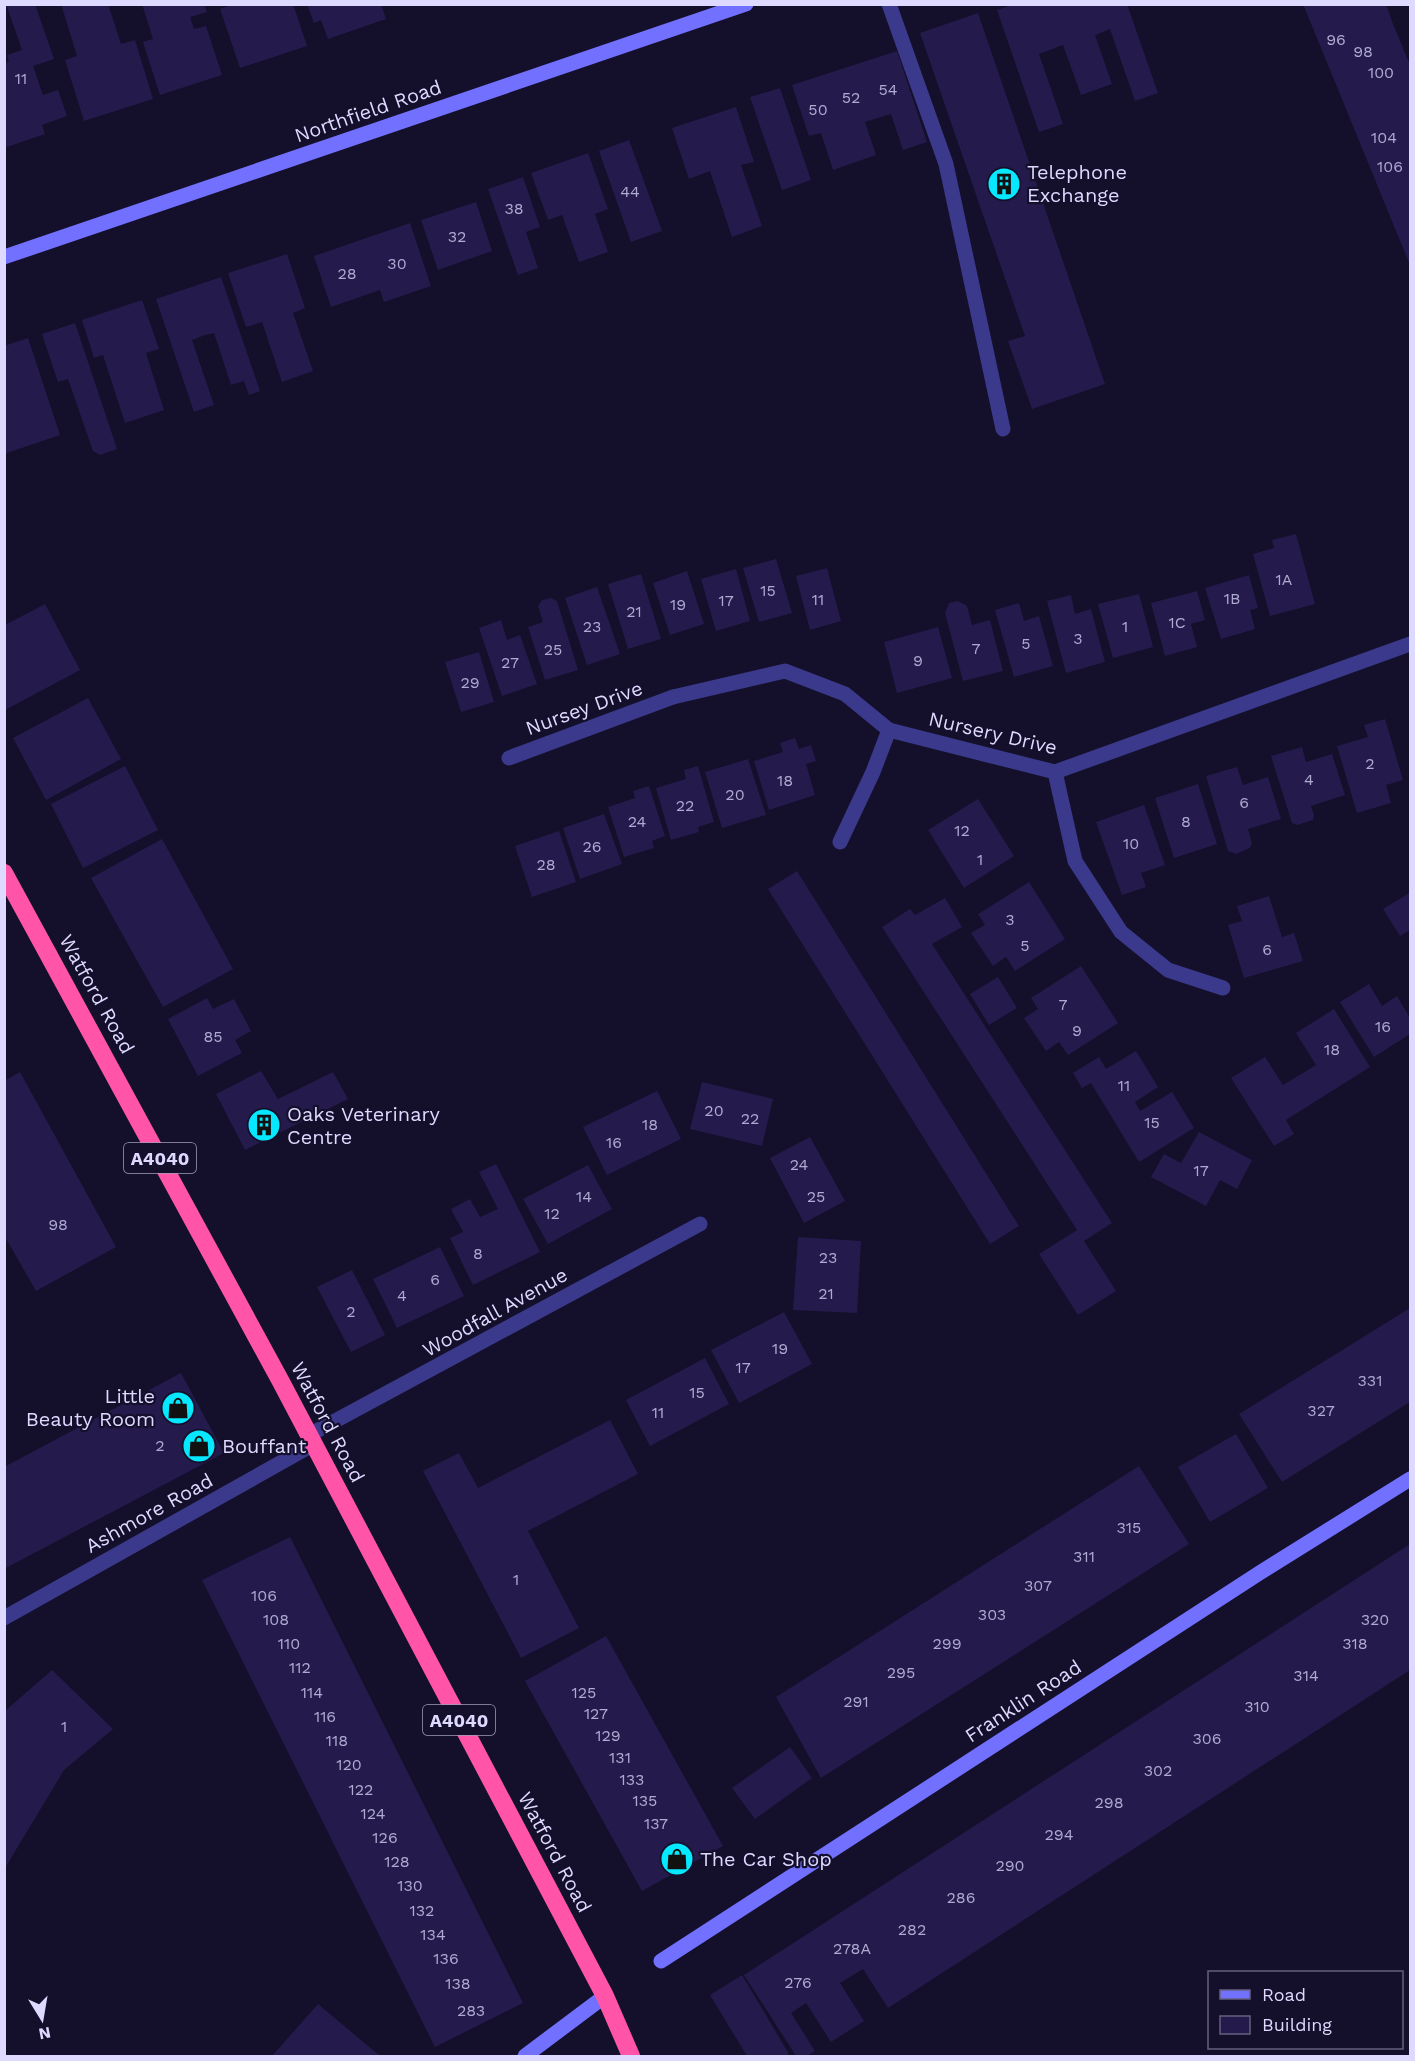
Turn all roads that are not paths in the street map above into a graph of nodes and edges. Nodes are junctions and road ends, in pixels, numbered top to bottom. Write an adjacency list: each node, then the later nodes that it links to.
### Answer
1 (746, 4): 3 (street, Northfield Road)
2 (889, 4): 4 (street)
3 (4, 257)
4 (1003, 429)
5 (1410, 644): 9 (street, Nursery Drive)
6 (673, 697): 7 (street, Nursery Drive); 8 (street, Nursey Drive)
7 (889, 730): 9 (street, Nursery Drive); 10 (street)
8 (508, 758)
9 (1055, 772): 12 (street)
10 (840, 842)
11 (4, 873): 14 (highway, Watford Road / A4040)
12 (1223, 988)
13 (700, 1224): 14 (street, Woodfall Avenue)
14 (311, 1440): 16 (street, Ashmore Road); 18 (highway, Watford Road / A4040)
15 (1410, 1479): 17 (street, Franklin Road)
16 (4, 1618)
17 (661, 1961)
18 (605, 1996): 19 (street); 20 (highway, A4040)
19 (525, 2056)
20 (631, 2056)

